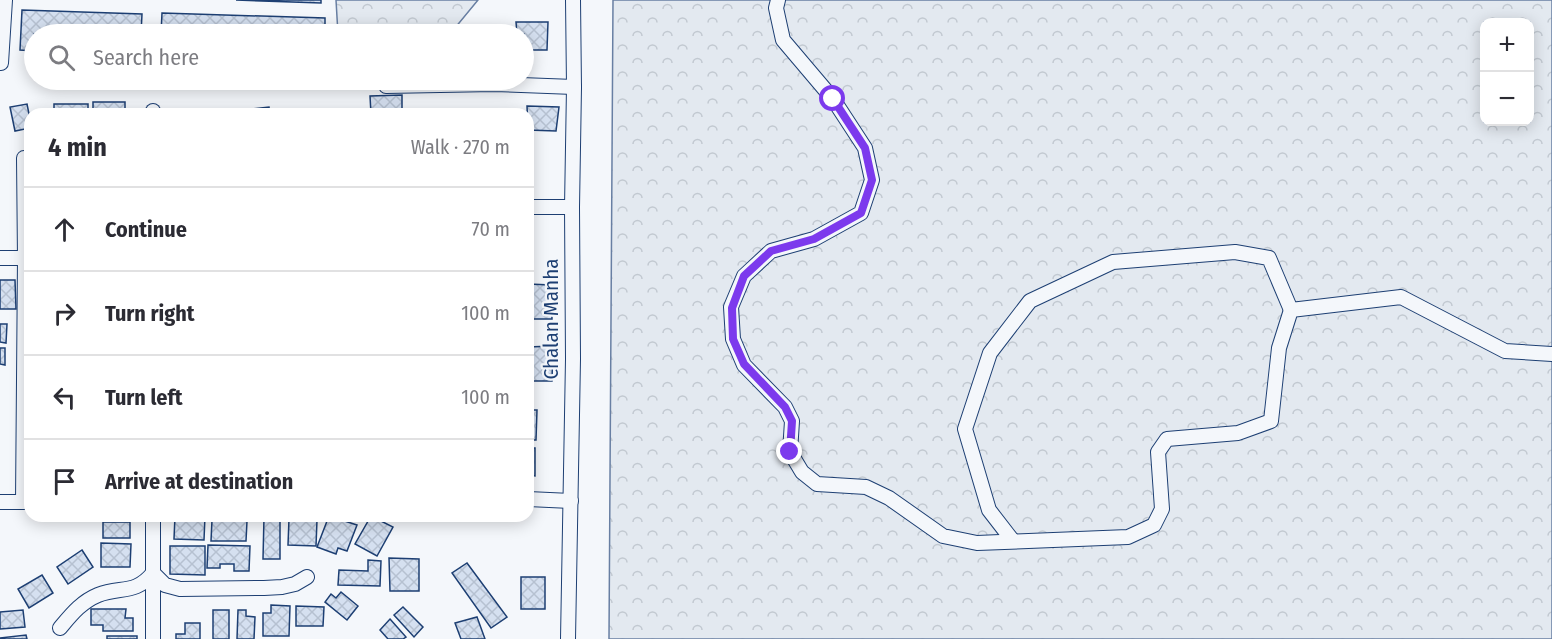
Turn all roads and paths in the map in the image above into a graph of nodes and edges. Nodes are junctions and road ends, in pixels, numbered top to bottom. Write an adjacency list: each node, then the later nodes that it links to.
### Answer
1 (5, 0): 4 (street)
2 (573, 0): 6 (street, Chalan Manha)
3 (778, 0): 18 (street)
4 (1, 63)
5 (534, 86): 6 (street)
6 (574, 87): 8 (street, Chalan Manha)
7 (534, 207): 8 (street)
8 (572, 207): 14 (street, Chalan Manha)
9 (0, 258): 10 (street)
10 (24, 258)
11 (1291, 310): 12 (street); 18 (street); 18 (street)
12 (1552, 354)
13 (534, 499): 14 (street)
14 (571, 501): 23 (street, Chalan Manha)
15 (0, 502): 16 (street)
16 (24, 502)
17 (153, 522): 19 (street)
18 (1013, 541)
19 (153, 573): 20 (street); 21 (street); 22 (street)
20 (307, 577)
21 (60, 628)
22 (153, 639)
23 (568, 639)

